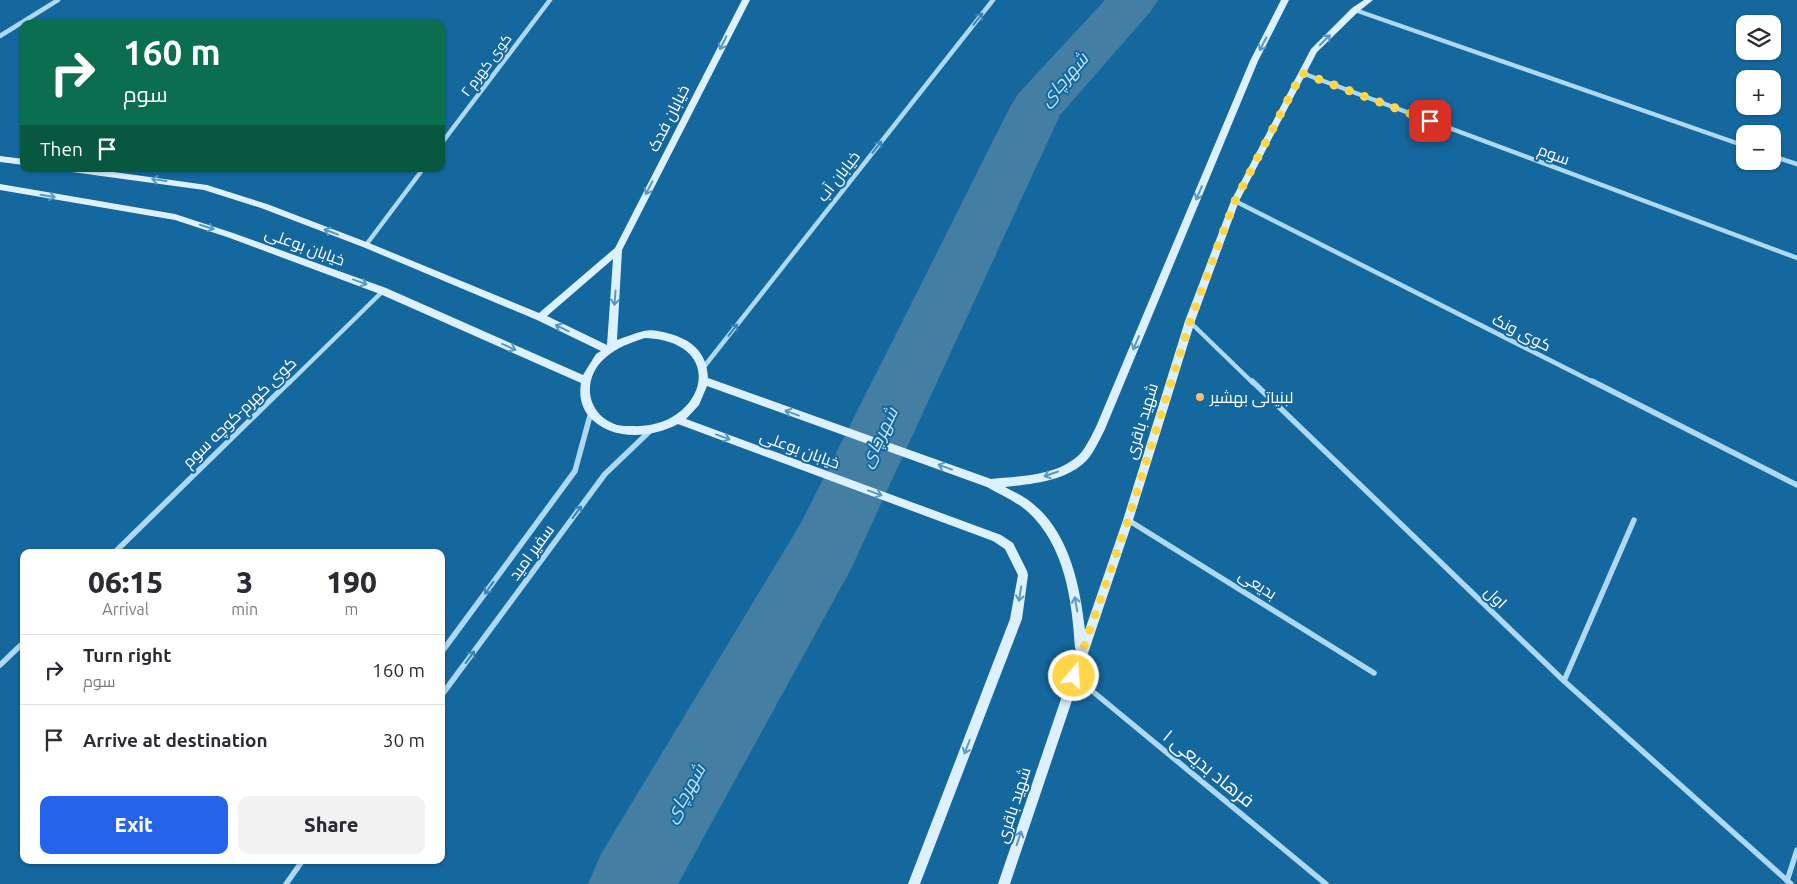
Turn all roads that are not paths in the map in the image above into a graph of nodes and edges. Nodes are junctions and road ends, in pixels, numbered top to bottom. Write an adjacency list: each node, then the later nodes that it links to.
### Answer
1 (58, 0): 8 (street)
2 (550, 0): 12 (street, کوی کهرم ۲)
3 (746, 0): 23 (street, خیابان فدک, one-way to 23)
4 (993, 0): 29 (street, خیابان آب, one-way to 4)
5 (1285, 0): 35 (street, شهید باقری, one-way to 35)
6 (1369, 0): 7 (street, شهید باقری)
7 (1355, 10): 11 (street, شهید باقری, one-way to 7); 13 (street)
8 (26, 20)
9 (20, 24): 10 (street)
10 (0, 36)
11 (1302, 73): 21 (street, شهید باقری); 24 (street, سوم)
12 (445, 139)
13 (1736, 143)
14 (0, 159): 16 (street)
15 (1781, 159): 17 (street)
16 (20, 162)
17 (1797, 164)
18 (94, 172): 22 (street, خیابان بوعلی, one-way to 18)
19 (421, 172): 22 (street)
20 (0, 187): 25 (street, خیابان بوعلی, one-way to 25)
21 (1235, 201): 27 (street, شهید باقری); 36 (street, کوی ونک)
22 (366, 245): 26 (street, خیابان بوعلی)
23 (618, 250): 26 (street, خیابان فدک); 28 (street, خیابان فدک, one-way to 28)
24 (1797, 258)
25 (383, 291): 30 (street, خیابان بوعلی, one-way to 30); 39 (street, کوی کهرم-کوچه سوم)
26 (540, 317): 28 (street, خیابان بوعلی, one-way to 26)
27 (1190, 322): 37 (street, شهید باقری); 46 (street, اول)
28 (609, 348): 29 (street); 30 (street)
29 (703, 368): 31 (street)
30 (585, 380): 32 (street)
31 (704, 381): 33 (street); 35 (street, خیابان بوعلی, one-way to 31)
32 (591, 412): 34 (street); 41 (street, سفیر امید, one-way to 41)
33 (677, 420): 34 (street); 52 (street, خیابان بوعلی, one-way to 52)
34 (650, 431): 47 (street, سفیر امید, one-way to 34)
35 (991, 484): 42 (street, خیابان بوعلی, one-way to 35)
36 (1797, 485)
37 (1128, 520): 42 (street, شهید باقری); 44 (street, بدیعی)
38 (1634, 520): 46 (street)
39 (118, 549)
40 (20, 646): 43 (street)
41 (445, 647)
42 (1081, 652): 45 (street, شهید باقری)
43 (0, 665)
44 (1374, 673)
45 (1074, 676): 53 (street, شهید باقری, one-way to 45); 54 (street, فرهاد بدیعی ۱)
46 (1564, 681): 50 (street, اول)
47 (445, 691)
48 (1797, 850): 50 (street)
49 (300, 864): 51 (street)
50 (1789, 882)
51 (286, 884)
52 (914, 884)
53 (1004, 884)
54 (1326, 884)

